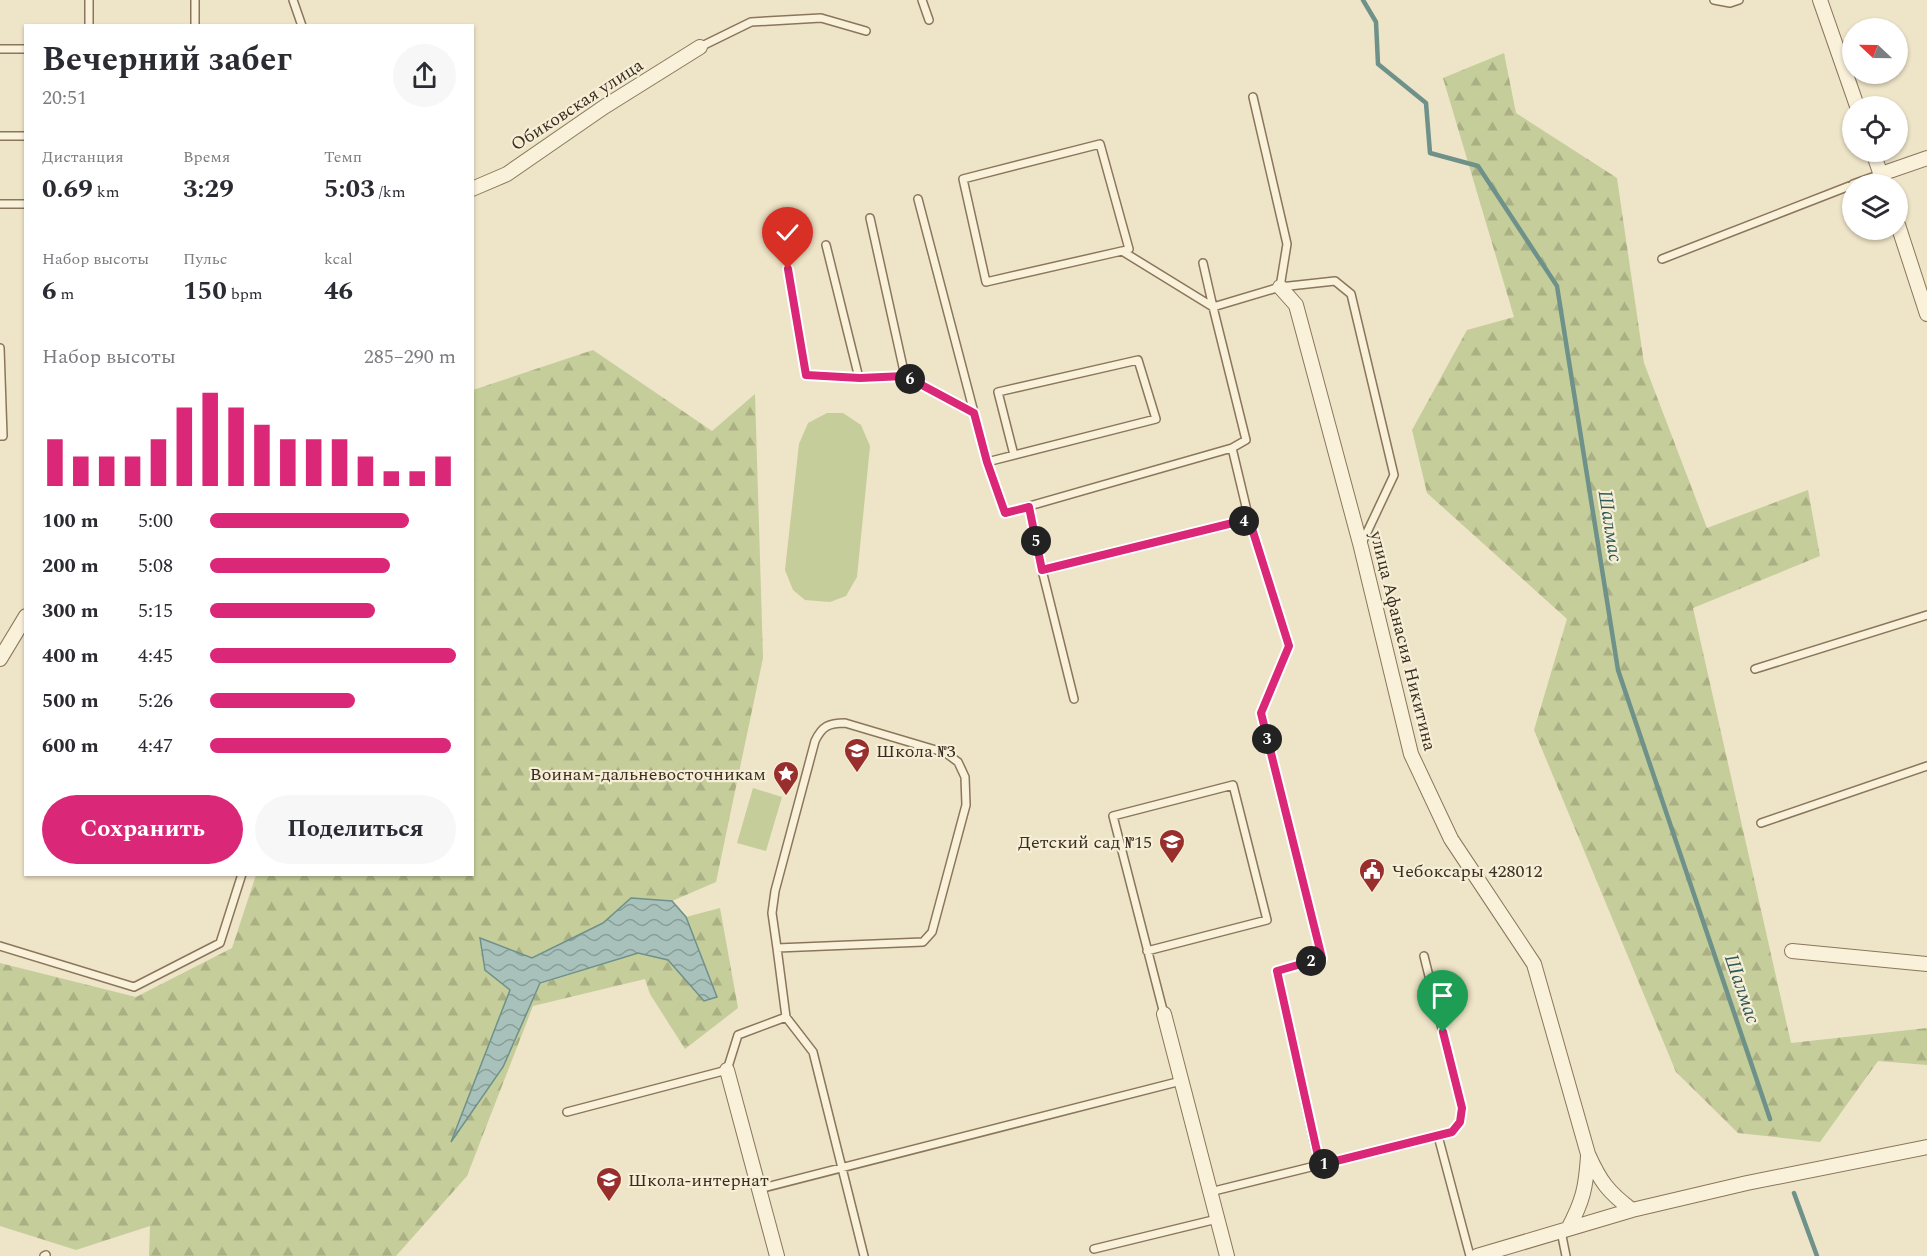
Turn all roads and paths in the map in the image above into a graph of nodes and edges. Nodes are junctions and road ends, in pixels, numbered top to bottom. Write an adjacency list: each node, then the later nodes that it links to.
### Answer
1 (89, 0): 9 (lane)
2 (195, 0): 10 (lane)
3 (293, 0): 11 (lane)
4 (922, 0): 8 (lane)
5 (1714, 0): 6 (lane)
6 (1739, 0)
7 (1820, 0): 16 (street)
8 (928, 20)
9 (89, 24)
10 (195, 24)
11 (301, 24)
12 (866, 32): 13 (lane)
13 (700, 47): 22 (street, Обиковская улица)
14 (24, 49): 15 (lane)
15 (0, 50)
16 (1854, 96)
17 (1253, 97): 34 (lane)
18 (0, 136): 19 (lane)
19 (24, 136)
20 (1927, 158): 21 (street)
21 (1893, 174)
22 (474, 188)
23 (1842, 188): 31 (lane)
24 (918, 199): 40 (lane)
25 (0, 204): 26 (lane)
26 (24, 204)
27 (870, 218): 38 (lane)
28 (1903, 240): 36 (street)
29 (826, 245): 39 (lane)
30 (1122, 251): 30 (lane); 35 (lane)
31 (1662, 259)
32 (1203, 263): 35 (lane)
33 (788, 269): 39 (lane)
34 (1280, 287): 35 (lane); 47 (street, улица Афанасия Никитина); 47 (lane)
35 (1213, 307): 42 (lane)
36 (1927, 314)
37 (0, 348): 41 (lane)
38 (905, 376): 39 (lane); 40 (lane)
39 (860, 378)
40 (974, 413): 44 (lane)
41 (0, 436)
42 (1233, 448): 45 (lane); 46 (lane)
43 (1014, 455): 43 (lane); 44 (lane)
44 (987, 462): 45 (lane)
45 (1029, 507): 48 (lane)
46 (1249, 519): 48 (lane); 71 (lane)
47 (1361, 547): 70 (street, улица Афанасия Никитина)
48 (1042, 570): 53 (lane)
49 (1927, 615): 52 (lane)
50 (24, 619): 51 (street)
51 (0, 659)
52 (1755, 669)
53 (1074, 699)
54 (1927, 766): 55 (lane)
55 (1761, 824)
56 (241, 876): 57 (lane)
57 (0, 946)
58 (777, 948): 58 (lane); 64 (lane)
59 (1147, 951): 59 (lane); 63 (lane)
60 (1792, 951): 62 (street)
61 (1424, 956): 68 (lane)
62 (1927, 964)
63 (1164, 1014): 66 (street)
64 (786, 1017): 65 (lane); 72 (lane)
65 (727, 1070): 67 (lane); 73 (street)
66 (1181, 1081): 72 (lane); 74 (street)
67 (567, 1112)
68 (1438, 1136): 71 (lane); 82 (lane)
69 (1927, 1147): 75 (street)
70 (1588, 1154): 75 (street, улица Афанасия Никитина); 77 (street)
71 (1320, 1165): 74 (lane)
72 (842, 1168): 73 (lane); 80 (lane)
73 (759, 1189): 79 (street)
74 (1210, 1192): 76 (street)
75 (1632, 1210): 77 (street)
76 (1217, 1219): 78 (lane); 81 (street)
77 (1564, 1230): 83 (street); 84 (lane)
78 (1094, 1249)
79 (777, 1256)
80 (864, 1256)
81 (1227, 1256)
82 (1470, 1256)
83 (1477, 1256)
84 (1566, 1256)

